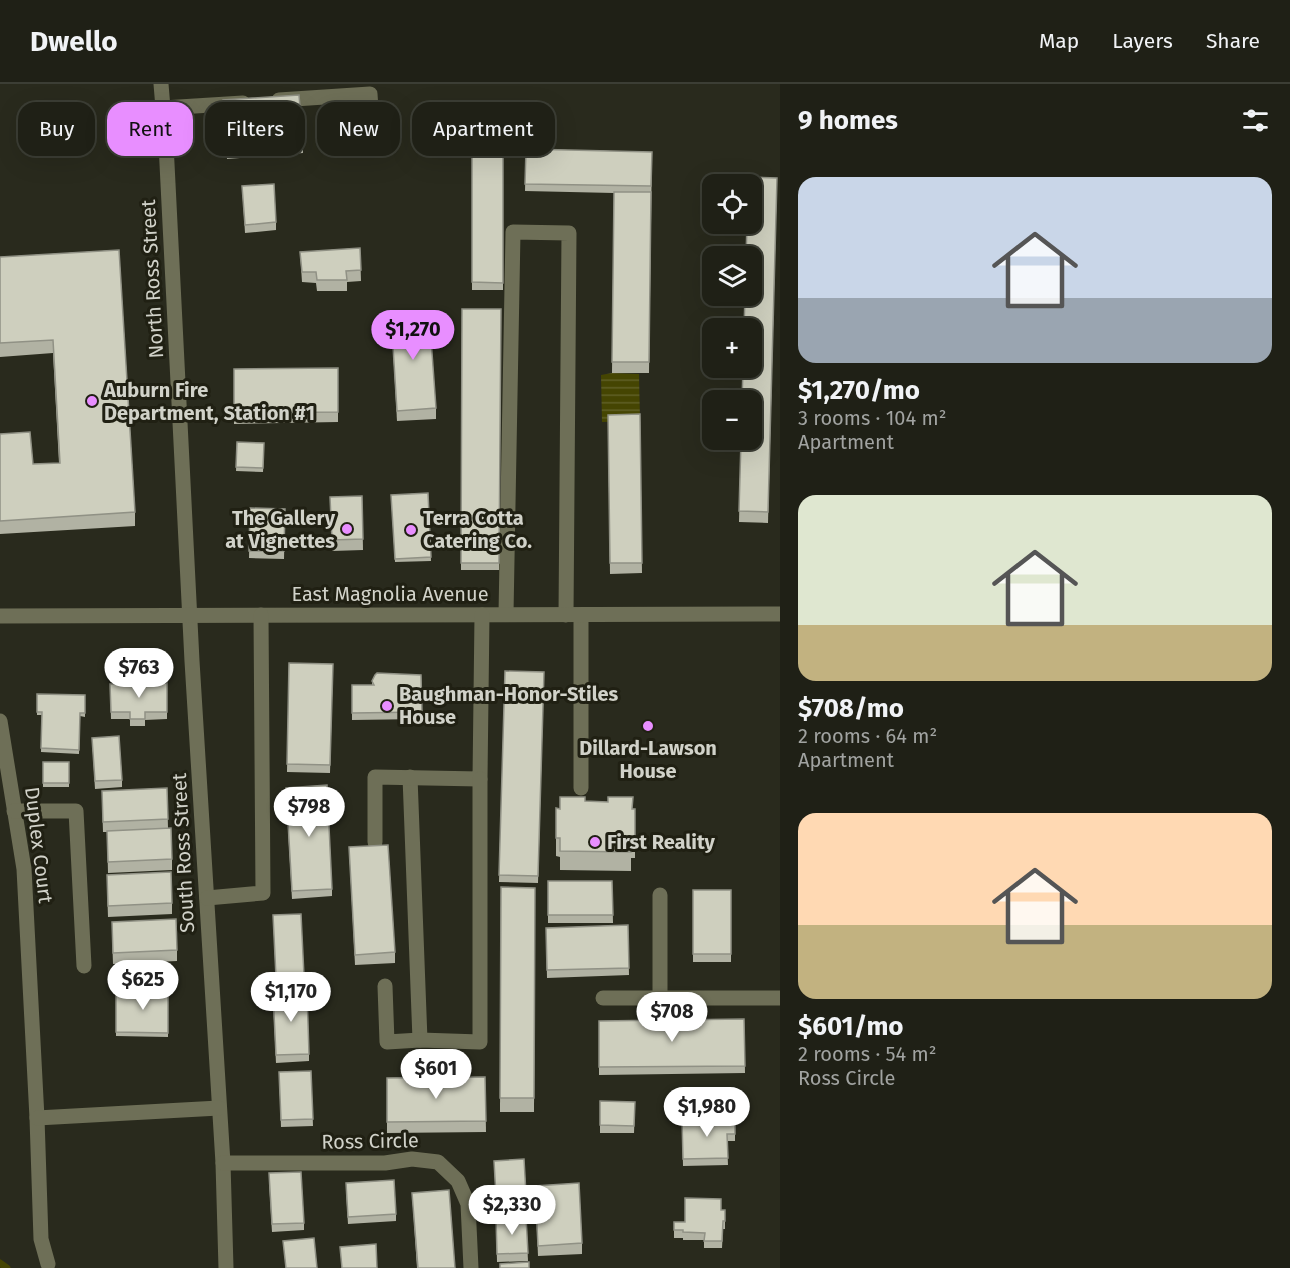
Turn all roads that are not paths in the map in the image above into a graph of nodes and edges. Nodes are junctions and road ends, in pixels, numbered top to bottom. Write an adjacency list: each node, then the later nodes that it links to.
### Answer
1 (160, 84): 2 (street, North Ross Street)
2 (162, 102)
3 (371, 102): 4 (street)
4 (193, 106)
5 (166, 156): 8 (street, North Ross Street)
6 (507, 614): 10 (street, East Magnolia Avenue); 11 (street, East Magnolia Avenue); 11 (street)
7 (780, 614): 11 (street, East Magnolia Avenue)
8 (190, 615): 9 (street, East Magnolia Avenue); 12 (street, East Magnolia Avenue); 20 (street, South Ross Street)
9 (261, 615): 10 (street, East Magnolia Avenue); 20 (street)
10 (482, 615): 15 (street)
11 (574, 615): 16 (street)
12 (0, 616)
13 (0, 721): 17 (street, Duplex Court)
14 (410, 777): 15 (street); 18 (street); 26 (street)
15 (480, 778): 26 (street)
16 (581, 788)
17 (14, 812): 21 (street); 28 (street, Duplex Court)
18 (375, 842)
19 (660, 895): 24 (street)
20 (207, 898): 27 (street, South Ross Street)
21 (84, 966)
22 (386, 986): 26 (street)
23 (603, 998): 24 (street)
24 (660, 998): 25 (street)
25 (780, 998)
26 (420, 1040)
27 (219, 1108): 28 (street); 29 (street, South Ross Street)
28 (37, 1118): 30 (street, Duplex Court)
29 (223, 1163): 31 (street, South Ross Street); 32 (street, Ross Circle)
30 (48, 1264)
31 (226, 1268)
32 (471, 1268)

